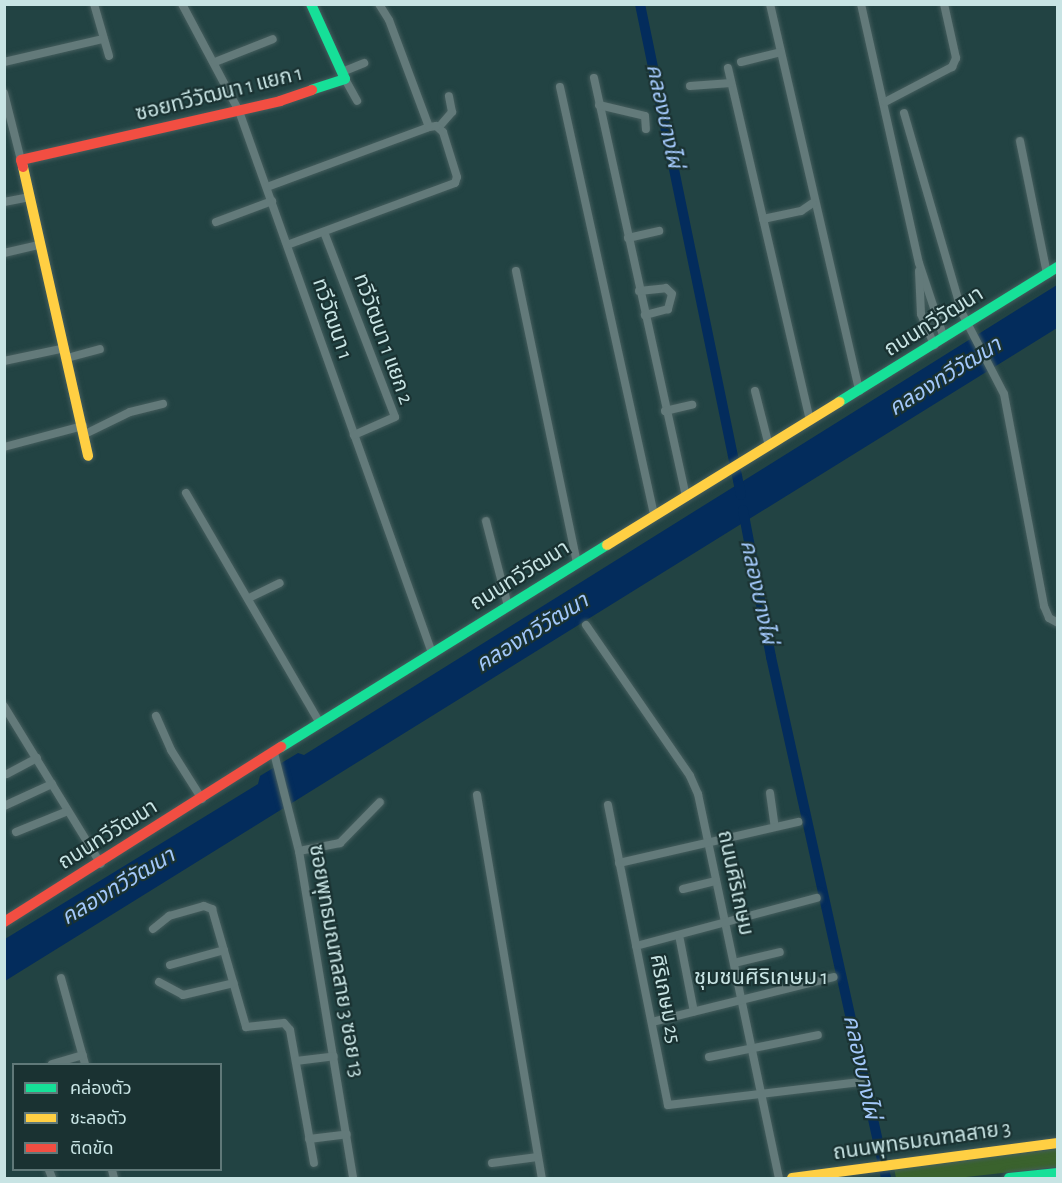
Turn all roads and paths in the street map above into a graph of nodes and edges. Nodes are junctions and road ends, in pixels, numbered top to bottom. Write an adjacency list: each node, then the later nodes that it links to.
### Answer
1 (94, 4): 8 (street)
2 (182, 4): 13 (street, ทวีวัฒนา 1)
3 (311, 4): 17 (main road)
4 (379, 4): 29 (street)
5 (770, 4): 10 (street)
6 (861, 4): 25 (street)
7 (944, 4): 25 (street)
8 (104, 39): 11 (street); 12 (street)
9 (273, 39): 13 (street)
10 (781, 52): 14 (street); 38 (street)
11 (109, 56)
12 (4, 62)
13 (215, 62): 27 (street, ทวีวัฒนา 1)
14 (741, 62)
15 (364, 63): 17 (street)
16 (728, 68): 19 (street)
17 (344, 76): 24 (street); 27 (main road, ซอยทวีวัฒนา 1 แยก 1)
18 (594, 78): 26 (street)
19 (731, 83): 20 (street); 39 (street)
20 (690, 86)
21 (560, 87): 72 (street)
22 (4, 93): 33 (street)
23 (449, 96): 30 (street)
24 (357, 101)
25 (885, 102): 47 (street)
26 (599, 105): 31 (street); 43 (street)
27 (239, 111): 33 (main road, ซอยทวีวัฒนา 1 แยก 1); 34 (street, ทวีวัฒนา 1)
28 (904, 113): 53 (street)
29 (429, 127): 30 (street); 34 (street)
30 (439, 127): 42 (street)
31 (646, 129)
32 (1020, 141): 50 (street)
33 (21, 160): 35 (main road)
34 (267, 187): 36 (street, ทวีวัฒนา 1)
35 (29, 197): 37 (street); 44 (main road)
36 (272, 201): 40 (street); 45 (street, ทวีวัฒนา 1)
37 (4, 202)
38 (813, 203): 39 (street); 60 (street)
39 (763, 219): 64 (street)
40 (216, 222)
41 (659, 231): 43 (street)
42 (324, 232): 45 (street); 66 (street, ทวีวัฒนา 1 แยก 2)
43 (628, 238): 51 (street)
44 (40, 245): 46 (street); 57 (main road)
45 (287, 245): 66 (street, ทวีวัฒนา 1)
46 (4, 253)
47 (919, 263): 54 (street); 55 (street)
48 (1058, 267): 50 (main road, ถนนทวีวัฒนา)
49 (516, 271): 74 (street)
50 (1047, 274): 53 (main road, ถนนทวีวัฒนา)
51 (639, 291): 52 (street); 52 (street)
52 (645, 315): 63 (street)
53 (966, 325): 54 (main road, ถนนทวีวัฒนา); 78 (street)
54 (944, 338): 55 (main road, ถนนทวีวัฒนา)
55 (934, 345): 60 (main road, ถนนทวีวัฒนา)
56 (100, 349): 57 (street)
57 (66, 353): 58 (street); 65 (main road)
58 (4, 361)
59 (755, 391): 67 (street)
60 (859, 391): 64 (main road, ถนนทวีวัฒนา)
61 (162, 404): 65 (street)
62 (692, 405): 63 (street)
63 (665, 411): 71 (street)
64 (810, 421): 67 (main road, ถนนทวีวัฒนา)
65 (83, 431): 68 (street); 69 (main road)
66 (354, 435): 80 (street, ทวีวัฒนา 1)
67 (769, 446): 71 (main road, ถนนทวีวัฒนา)
68 (4, 447)
69 (88, 456)
70 (186, 493): 76 (street)
71 (686, 497): 72 (main road, ถนนทวีวัฒนา)
72 (654, 516): 74 (main road, ถนนทวีวัฒนา)
73 (486, 521): 77 (street)
74 (577, 564): 77 (main road, ถนนทวีวัฒนา)
75 (280, 583): 76 (street)
76 (249, 598): 83 (street)
77 (508, 606): 80 (main road, ถนนทวีวัฒนา)
78 (1058, 623)
79 (586, 625): 98 (street, ถนนศิริเกษม)
80 (432, 653): 83 (main road, ถนนทวีวัฒนา)
81 (4, 706): 85 (street)
82 (156, 716): 90 (street)
83 (320, 723): 84 (main road, ถนนทวีวัฒนา)
84 (274, 753): 90 (main road, ถนนทวีวัฒนา); 99 (street, ซอยพุทธมณฑลสาย 3 ซอย 13)
85 (37, 758): 86 (street); 87 (street)
86 (7, 774)
87 (52, 784): 92 (street); 94 (street)
88 (770, 793): 96 (street)
89 (477, 795): 134 (street)
90 (202, 799): 101 (main road, ถนนทวีวัฒนา)
91 (380, 802): 99 (street)
92 (4, 806)
93 (608, 806): 100 (street, ศิริเกษม 25)
94 (68, 811): 97 (street); 101 (street)
95 (798, 822): 96 (street)
96 (775, 827): 98 (street)
97 (16, 832)
98 (708, 842): 100 (street); 102 (street, ถนนศิริเกษม)
99 (299, 851): 124 (street, ซอยพุทธมณฑลสาย 3 ซอย 13)
100 (619, 863): 109 (street, ศิริเกษม 25)
101 (101, 864): 105 (main road, ถนนทวีวัฒนา)
102 (716, 881): 103 (street); 106 (street, ถนนศิริเกษม)
103 (683, 889)
104 (817, 898): 106 (street)
105 (4, 922)
106 (725, 922): 108 (street); 112 (street, ถนนศิริเกษม)
107 (153, 929): 110 (street)
108 (679, 935): 109 (street); 119 (street)
109 (636, 946): 120 (street, ศิริเกษม 25)
110 (225, 950): 113 (street); 117 (street)
111 (780, 952): 112 (street)
112 (734, 963): 118 (street, ถนนศิริเกษม)
113 (170, 964)
114 (62, 978): 123 (street)
115 (834, 978): 118 (street)
116 (159, 982): 117 (street)
117 (234, 983): 126 (street)
118 (743, 1000): 119 (street); 122 (street, ถนนศิริเกษม)
119 (694, 1012): 120 (street)
120 (652, 1022): 130 (street, ศิริเกษม 25)
121 (818, 1035): 122 (street)
122 (753, 1050): 125 (street); 130 (street, ถนนศิริเกษม)
123 (83, 1055): 127 (street); 128 (street)
124 (334, 1056): 126 (street); 131 (street, ซอยพุทธมณฑลสาย 3 ซอย 13)
125 (709, 1057)
126 (296, 1061): 132 (street)
127 (58, 1063)
128 (85, 1063)
129 (861, 1082): 130 (street)
130 (763, 1095): 141 (street, ถนนศิริเกษม)
131 (347, 1134): 132 (street); 139 (street, ซอยพุทธมณฑลสาย 3 ซอย 13)
132 (309, 1139): 135 (street)
133 (1058, 1143): 138 (main road, ถนนพุทธมณฑลสาย 3)
134 (538, 1157): 136 (street); 140 (street)
135 (314, 1163)
136 (492, 1163)
137 (1058, 1173): 142 (main road)
138 (793, 1178)
139 (353, 1179)
140 (542, 1179)
141 (779, 1179)
142 (1009, 1179)

